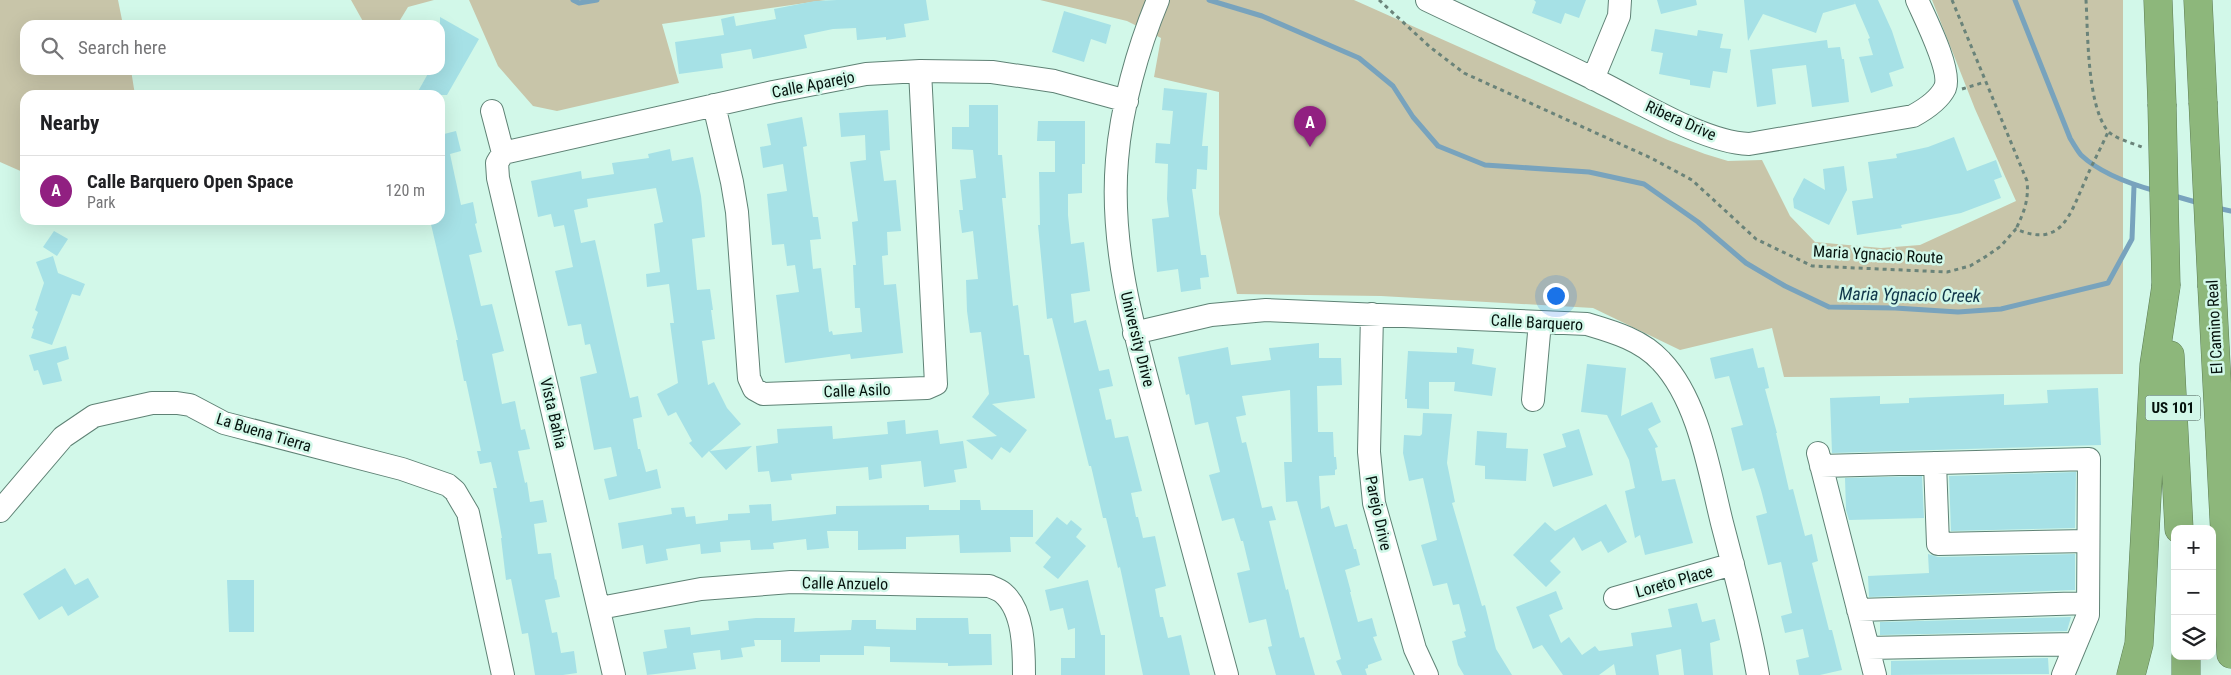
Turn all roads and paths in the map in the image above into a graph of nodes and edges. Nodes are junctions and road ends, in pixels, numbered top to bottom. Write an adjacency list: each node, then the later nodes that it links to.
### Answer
1 (1379, 0): 18 (path, Maria Ygnacio Route)
2 (1426, 0): 11 (street, Ribera Drive)
3 (1620, 0): 11 (street)
4 (1918, 0): 11 (street, Ribera Drive)
5 (1952, 0): 18 (path, Maria Ygnacio Route)
6 (2086, 0): 15 (path)
7 (2158, 0): 19 (highway, US 101, bridge)
8 (2198, 0): 35 (highway, El Camino Real / US 101, bridge)
9 (1154, 9): 12 (street, University Drive)
10 (920, 71): 12 (street, Calle Aparejo); 13 (street, Calle Aparejo); 13 (street, Calle Asilo)
11 (1593, 79)
12 (1127, 101): 22 (street, University Drive)
13 (714, 105): 17 (street, Calle Aparejo)
14 (492, 111): 17 (street)
15 (2108, 132): 16 (path); 18 (path)
16 (2143, 148)
17 (503, 153): 31 (street, Vista Bahia)
18 (2016, 229)
19 (2166, 286): 26 (highway, US 101); 45 (highway)
20 (1372, 314): 21 (street, Calle Barquero); 22 (street, Calle Barquero); 41 (street, Parejo Drive)
21 (1540, 322): 23 (street); 28 (street, Calle Barquero)
22 (1134, 333): 40 (street, University Drive)
23 (1533, 400)
24 (1935, 463): 27 (street); 27 (street); 32 (street)
25 (0, 511): 37 (street, La Buena Tierra)
26 (2179, 525)
27 (2088, 541): 30 (street)
28 (1733, 564): 29 (street, Loreto Place); 42 (street, Calle Barquero)
29 (1615, 598)
30 (2088, 603): 32 (street); 33 (street)
31 (600, 608): 38 (street, Vista Bahia); 39 (street, Calle Anzuelo)
32 (1858, 610): 34 (street)
33 (2076, 644): 34 (street); 44 (street)
34 (1868, 648): 43 (street)
35 (2231, 654)
36 (2186, 660): 46 (highway)
37 (503, 675)
38 (614, 675)
39 (1024, 675)
40 (1227, 675)
41 (1427, 675)
42 (1758, 675)
43 (1875, 675)
44 (2063, 675)
45 (2132, 675)
46 (2186, 675)

